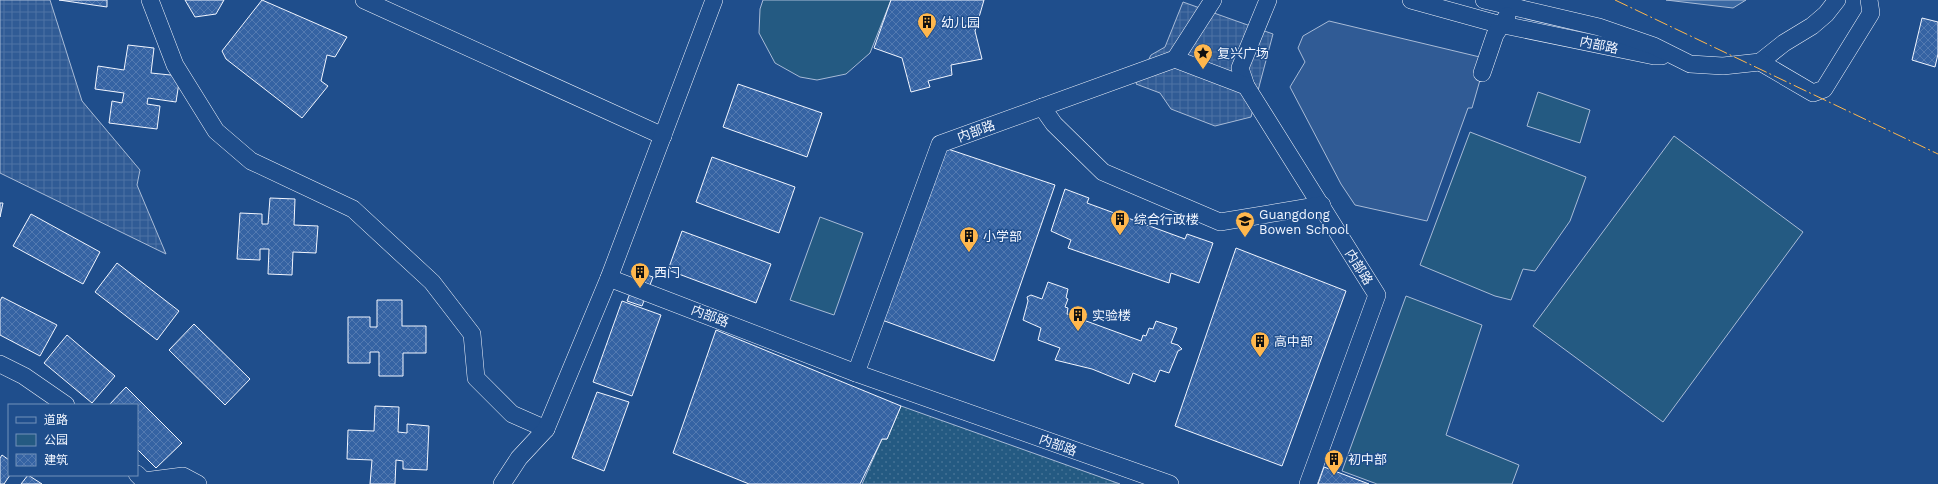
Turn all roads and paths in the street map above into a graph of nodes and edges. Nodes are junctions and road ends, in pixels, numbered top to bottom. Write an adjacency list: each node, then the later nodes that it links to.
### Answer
1 (150, 0): 24 (street)
2 (364, 0): 18 (street)
3 (714, 0): 18 (street)
4 (1213, 0): 13 (street)
5 (1268, 0): 16 (street, 内部路)
6 (1411, 0): 11 (street, 内部路)
7 (1484, 0): 10 (street, 内部路)
8 (1837, 0): 14 (street)
9 (1869, 0): 14 (street)
10 (1514, 6): 11 (street); 12 (street, 内部路)
11 (1502, 25): 12 (street, 内部路); 15 (street)
12 (1672, 56): 14 (street, 内部路)
13 (1175, 59): 16 (street); 17 (street, 内部路)
14 (1760, 62)
15 (1482, 73)
16 (1246, 86): 19 (street, 内部路)
17 (1042, 107): 19 (street); 22 (street, 内部路)
18 (663, 136): 20 (street)
19 (1322, 205): 29 (street, 内部路)
20 (609, 278): 22 (street, 内部路); 24 (street)
21 (0, 364): 23 (street)
22 (856, 373): 28 (street, 内部路)
23 (65, 404)
24 (546, 430): 27 (street)
25 (138, 475): 26 (street)
26 (198, 484)
27 (502, 484)
28 (1170, 484)
29 (1308, 484)

